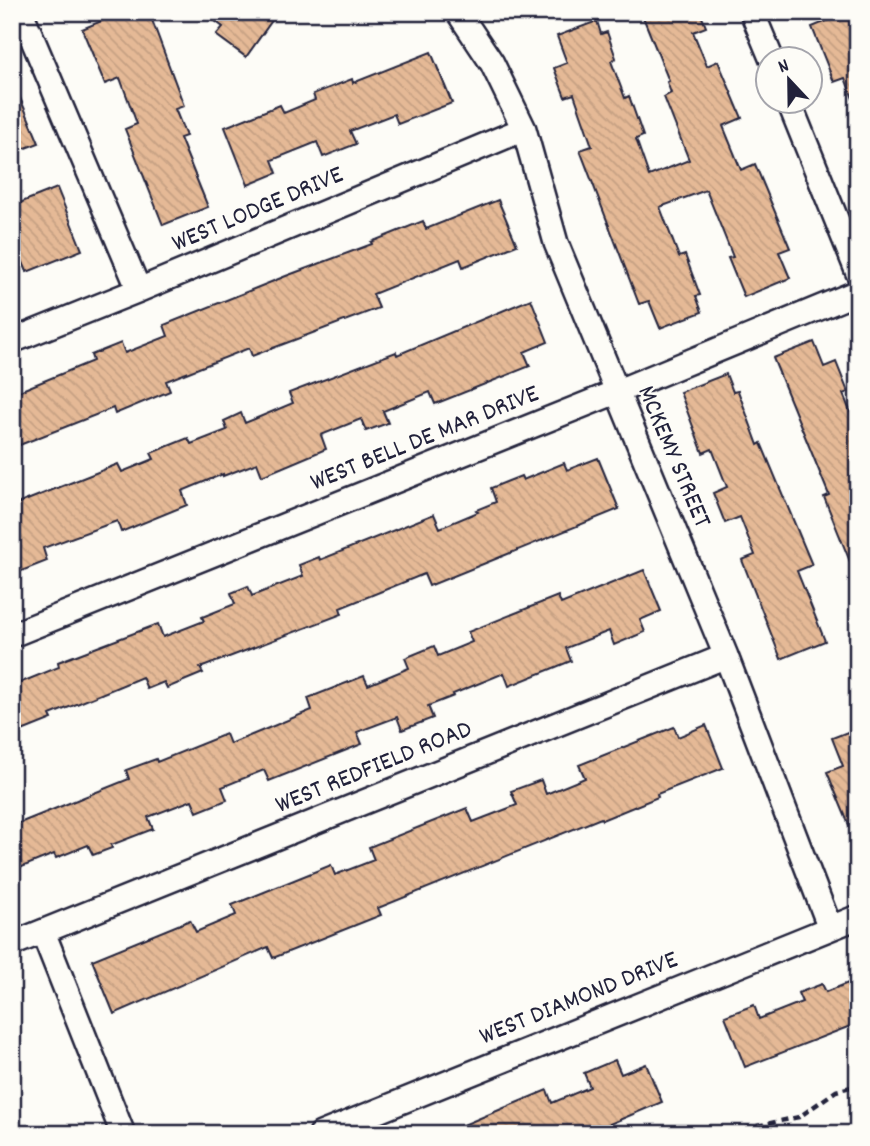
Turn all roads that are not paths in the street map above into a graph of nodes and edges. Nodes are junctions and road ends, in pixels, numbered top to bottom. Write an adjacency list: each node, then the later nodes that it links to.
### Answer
1 (458, 12): 6 (street, MCKEMY STREET)
2 (752, 12): 4 (street)
3 (21, 26): 8 (street)
4 (766, 46)
5 (795, 116): 7 (street)
6 (524, 129): 8 (street, WEST LODGE DRIVE); 11 (street, MCKEMY STREET)
7 (858, 273)
8 (138, 290): 10 (street, WEST LODGE DRIVE)
9 (858, 292): 11 (street, WEST BELL DE MAR DRIVE)
10 (12, 341)
11 (616, 392): 12 (street, WEST BELL DE MAR DRIVE); 13 (street, MCKEMY STREET)
12 (12, 635)
13 (726, 656): 15 (street, MCKEMY STREET); 16 (street, WEST REDFIELD ROAD)
14 (858, 917): 15 (street, WEST DIAMOND DRIVE)
15 (830, 928): 19 (street, WEST DIAMOND DRIVE)
16 (43, 932): 17 (street, WEST REDFIELD ROAD); 18 (street)
17 (12, 943)
18 (123, 1134)
19 (321, 1134)

